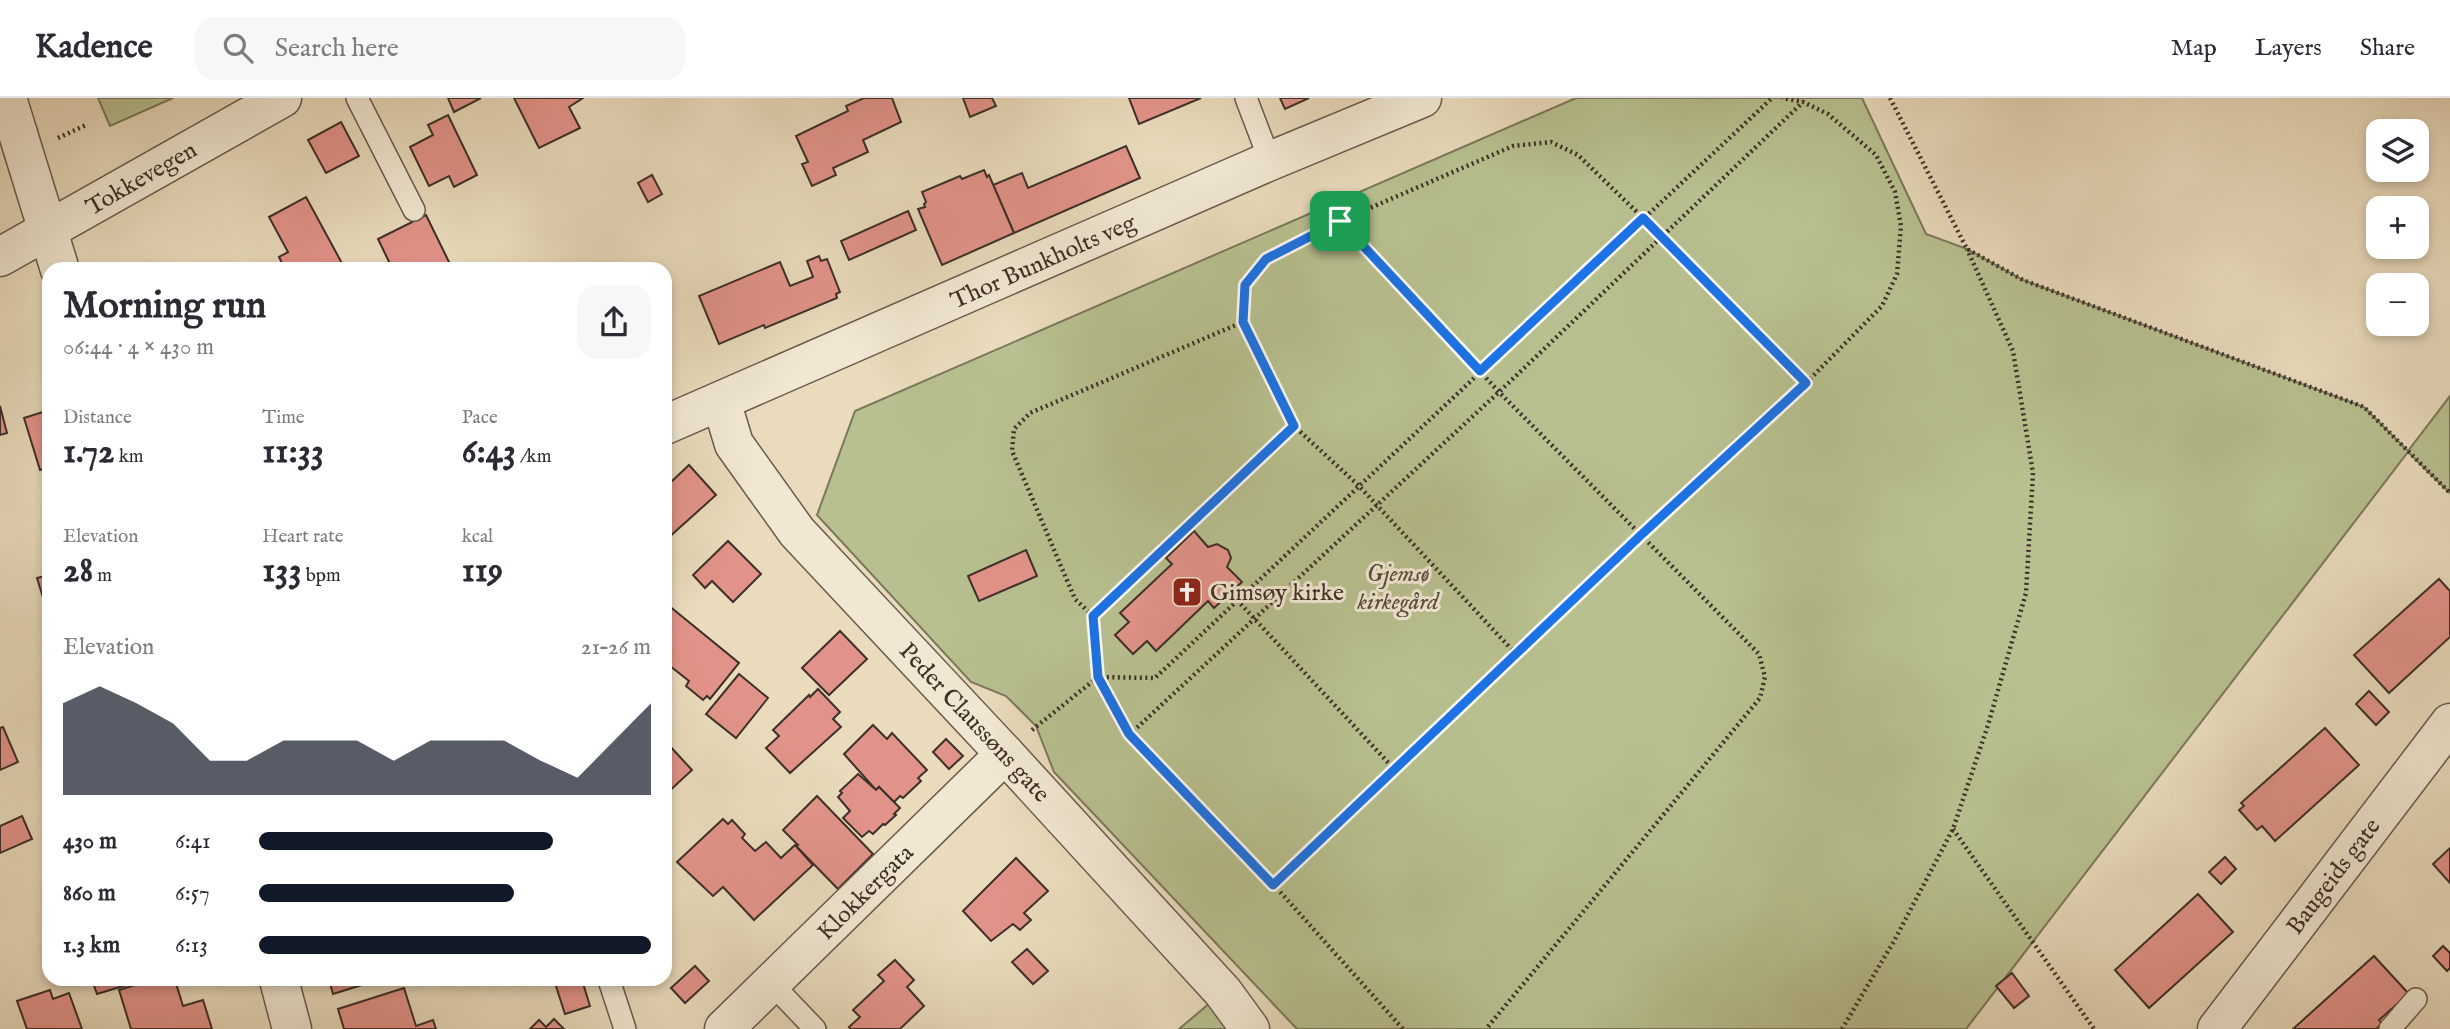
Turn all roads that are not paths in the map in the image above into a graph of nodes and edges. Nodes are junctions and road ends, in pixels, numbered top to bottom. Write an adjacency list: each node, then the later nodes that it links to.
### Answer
1 (7, 98): 8 (street)
2 (282, 98): 8 (street, Tokkevegen)
3 (356, 98): 7 (lane)
4 (1246, 98): 6 (lane)
5 (1422, 98): 6 (street, Thor Bunkholts veg)
6 (1270, 161): 11 (street, Thor Bunkholts veg)
7 (414, 209)
8 (48, 231): 9 (street, Tokkevegen); 10 (street)
9 (0, 257)
10 (58, 262)
11 (721, 401): 12 (street, Thor Bunkholts veg); 14 (street, Peder Claussøns gate)
12 (672, 422)
13 (2450, 723): 24 (street, Baugeids gate)
14 (1005, 754): 15 (street, Klokkergata); 23 (street, Peder Claussøns gate)
15 (772, 984): 21 (street, Klokkergata); 22 (lane)
16 (281, 986): 19 (street)
17 (611, 986): 20 (lane)
18 (2416, 999): 25 (lane)
19 (292, 1029)
20 (625, 1029)
21 (724, 1029)
22 (815, 1029)
23 (1250, 1029)
24 (2217, 1029)
25 (2390, 1029)

